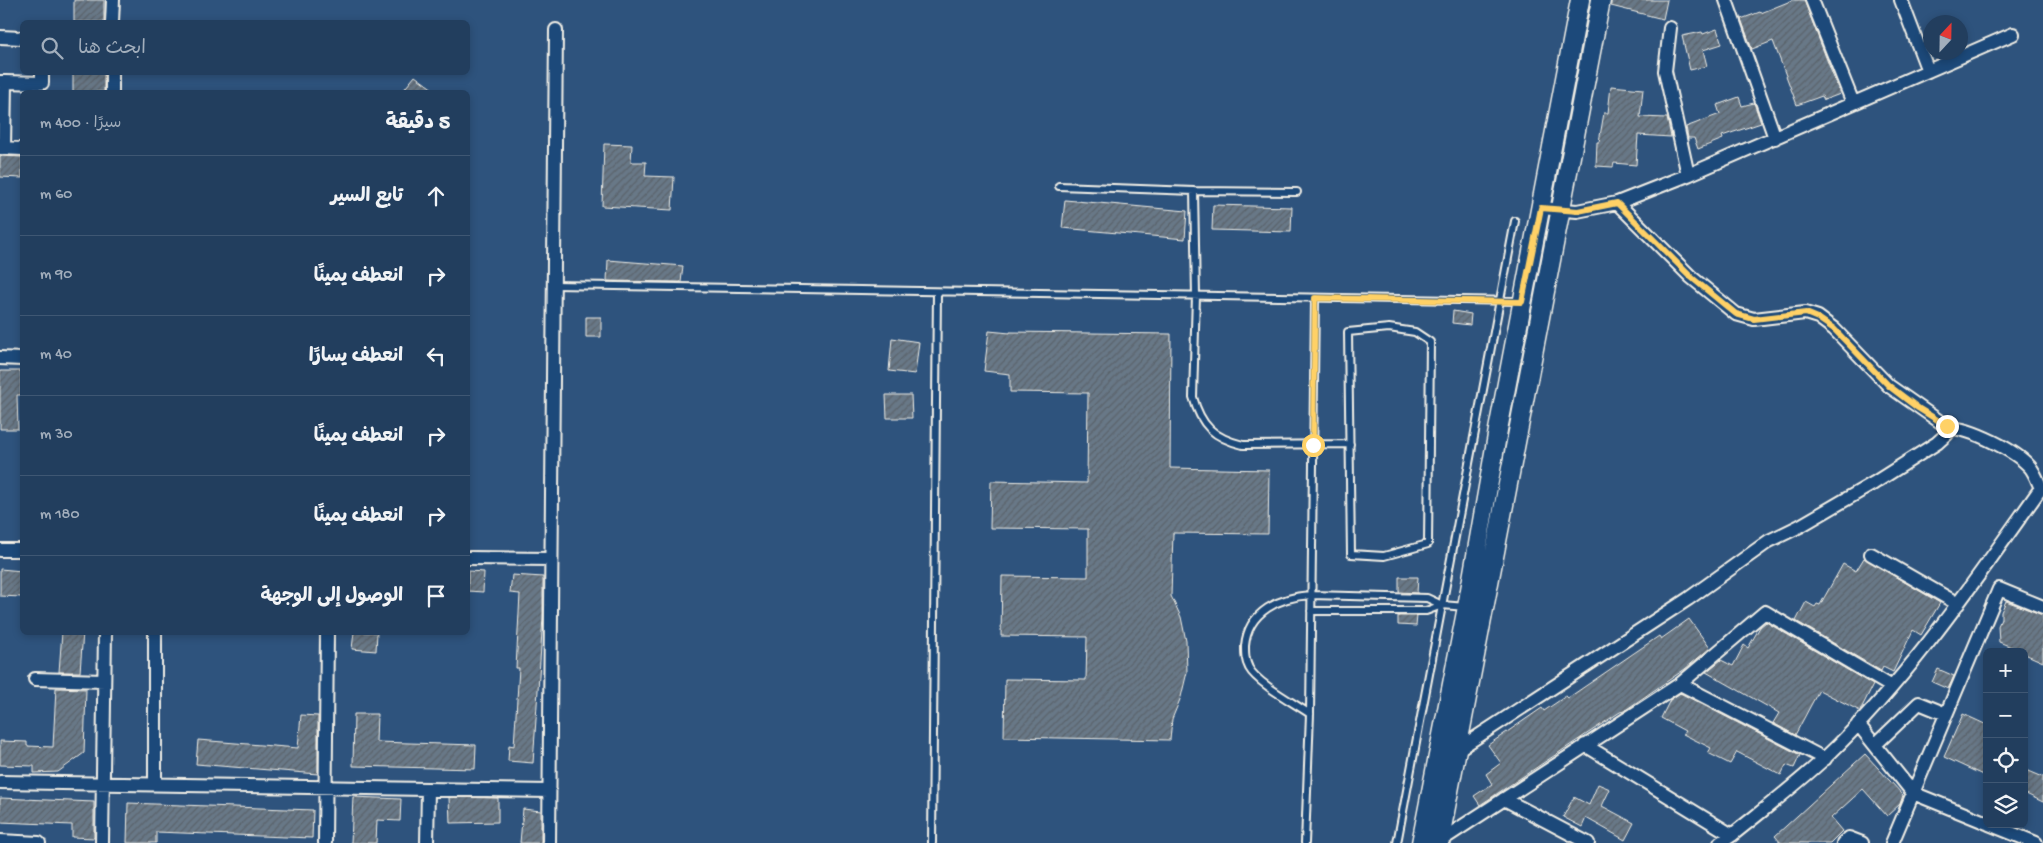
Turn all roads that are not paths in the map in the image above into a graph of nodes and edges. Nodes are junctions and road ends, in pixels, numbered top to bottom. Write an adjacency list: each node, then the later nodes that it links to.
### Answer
1 (113, 0): 7 (street)
2 (1580, 0): 27 (main road)
3 (1601, 0): 28 (main road)
4 (1726, 0): 19 (street)
5 (1812, 0): 18 (street)
6 (1901, 0): 13 (street)
7 (112, 20)
8 (1670, 28): 22 (street)
9 (556, 30): 30 (street)
10 (2013, 34): 13 (street)
11 (0, 38): 12 (street)
12 (20, 38)
13 (1928, 71): 18 (street)
14 (42, 75): 16 (street)
15 (112, 75): 17 (street)
16 (2, 82): 20 (street)
17 (112, 90)
18 (1853, 104): 19 (street)
19 (1775, 138): 22 (street)
20 (2, 148): 21 (street)
21 (20, 149)
22 (1688, 175): 26 (street)
23 (1059, 186): 24 (lane)
24 (1194, 191): 25 (lane); 32 (lane)
25 (1296, 192)
26 (1617, 203): 28 (street); 39 (street)
27 (1541, 208): 28 (street); 35 (main road)
28 (1559, 210): 36 (main road)
29 (1515, 221): 34 (lane)
30 (554, 285): 31 (lane); 46 (street)
31 (937, 292): 32 (lane); 86 (lane)
32 (1196, 296): 33 (lane); 41 (lane)
33 (1315, 298): 34 (lane); 41 (lane)
34 (1500, 301): 35 (lane); 49 (lane)
35 (1522, 302): 36 (main road); 50 (main road)
36 (1542, 304): 52 (main road)
37 (0, 358): 38 (street)
38 (20, 359)
39 (1949, 428): 48 (street); 66 (street)
40 (1350, 444): 40 (lane); 41 (lane)
41 (1313, 445): 47 (lane)
42 (0, 550): 43 (street)
43 (20, 550)
44 (1871, 554): 48 (street)
45 (470, 558): 46 (street)
46 (551, 559): 73 (street)
47 (1311, 595): 49 (lane); 53 (lane); 61 (lane)
48 (1958, 604): 60 (street)
49 (1442, 605): 50 (lane); 53 (lane); 88 (lane)
50 (1468, 607): 52 (lane); 89 (main road)
51 (2043, 607): 62 (street)
52 (1486, 609): 66 (main road)
53 (1311, 611): 61 (lane)
54 (105, 635): 58 (street)
55 (156, 635): 70 (street)
56 (327, 635): 71 (street)
57 (35, 679): 58 (street)
58 (104, 681): 69 (street)
59 (1680, 684): 60 (street); 64 (street); 67 (street)
60 (1892, 687): 63 (street)
61 (1310, 714): 87 (lane)
62 (1946, 714): 65 (street); 74 (street)
63 (1858, 724): 65 (street); 67 (street)
64 (1585, 745): 75 (street); 78 (street)
65 (1875, 745): 74 (street)
66 (1457, 750): 80 (main road)
67 (1825, 758): 78 (street)
68 (0, 782): 69 (street)
69 (102, 784): 70 (street); 82 (street)
70 (155, 784): 71 (street)
71 (326, 787): 72 (street); 83 (street)
72 (428, 789): 73 (street); 84 (street)
73 (549, 791): 85 (street)
74 (1913, 793): 76 (street); 94 (street)
75 (1504, 799): 80 (street); 90 (street)
76 (1983, 822)
77 (1998, 828): 95 (street)
78 (1732, 836): 91 (street)
79 (0, 841): 81 (street)
80 (1439, 842)
81 (39, 843)
82 (102, 843)
83 (325, 843)
84 (427, 843)
85 (549, 843)
86 (932, 843)
87 (1305, 843)
88 (1397, 843)
89 (1421, 843)
90 (1588, 843)
91 (1720, 843)
92 (1843, 843): 93 (street)
93 (1862, 843)
94 (1892, 843)
95 (2036, 843)

